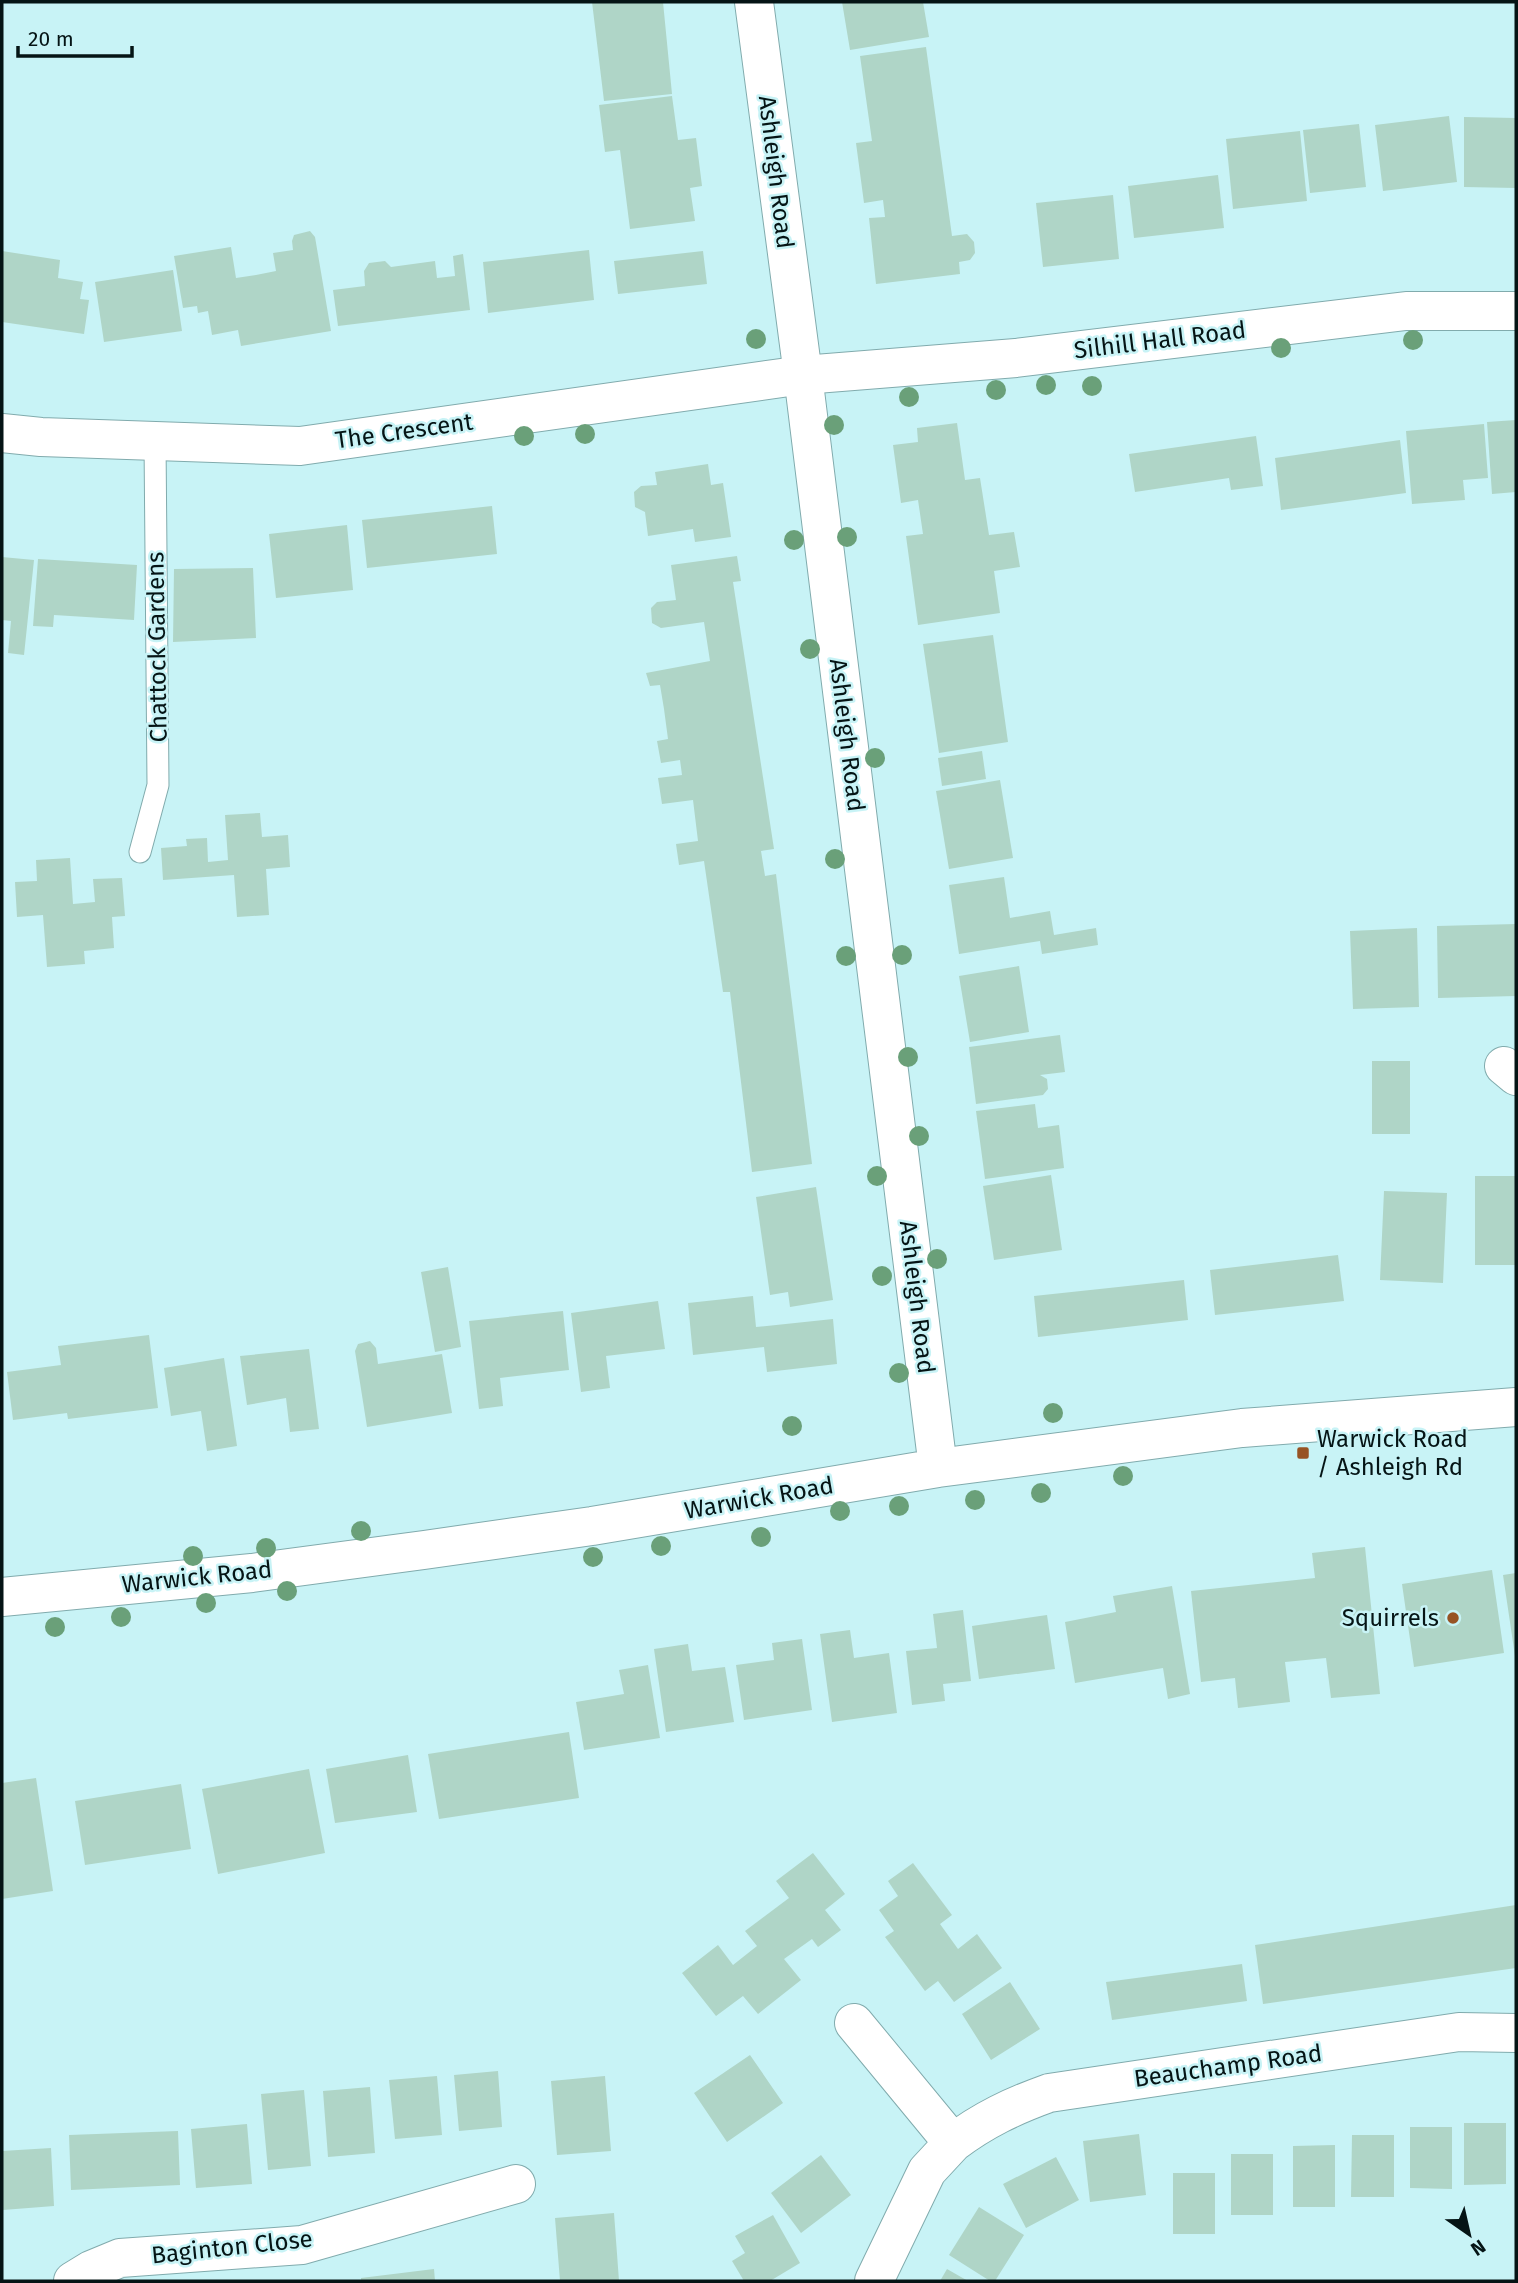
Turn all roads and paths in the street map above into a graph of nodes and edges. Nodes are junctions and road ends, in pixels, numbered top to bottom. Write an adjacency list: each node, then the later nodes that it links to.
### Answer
1 (754, 2): 3 (street, Ashleigh Road)
2 (1516, 311): 3 (street, Silhill Hall Road)
3 (803, 375): 5 (street, The Crescent); 8 (street, Ashleigh Road)
4 (2, 433): 5 (street, The Crescent)
5 (155, 440): 6 (lane, Chattock Gardens)
6 (140, 852)
7 (1516, 1407): 8 (street, Warwick Road)
8 (938, 1468): 9 (street, Warwick Road)
9 (2, 1597)
10 (854, 2024): 12 (street)
11 (1516, 2033): 12 (street, Beauchamp Road)
12 (953, 2143): 15 (street, Beauchamp Road)
13 (516, 2184): 14 (street, Baginton Close)
14 (73, 2281)
15 (874, 2281)

